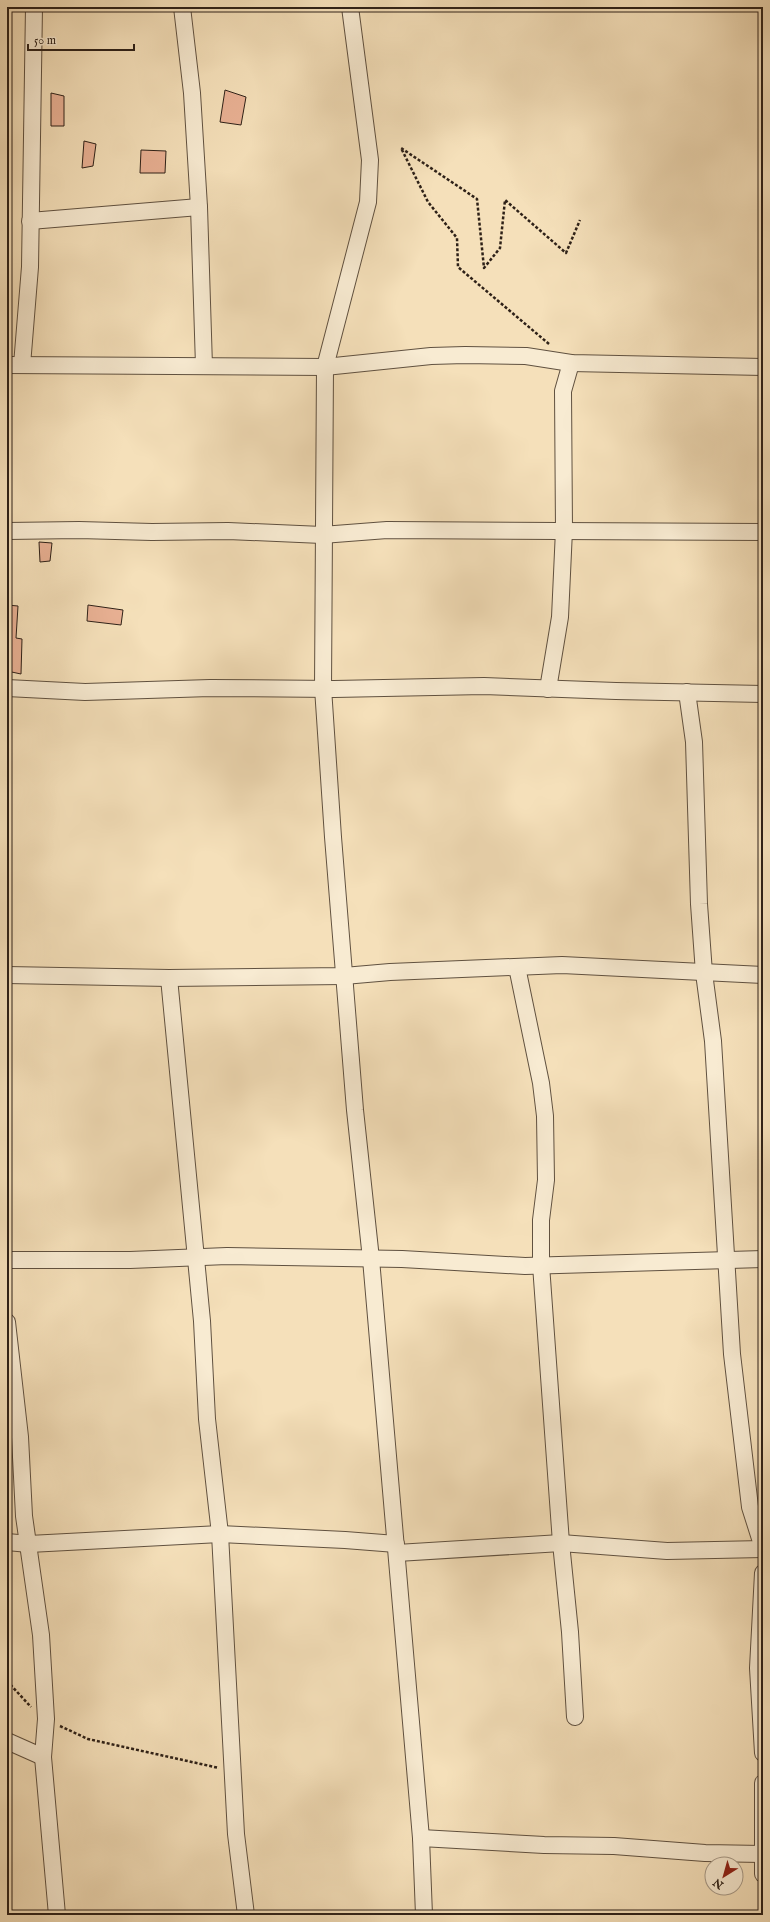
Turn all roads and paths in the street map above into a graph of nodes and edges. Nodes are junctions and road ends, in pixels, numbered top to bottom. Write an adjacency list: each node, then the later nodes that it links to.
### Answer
1 (34, 7): 6 (street)
2 (182, 7): 4 (street)
3 (350, 7): 11 (street)
4 (199, 207): 6 (street); 10 (street)
5 (580, 220): 7 (path)
6 (30, 221): 9 (street)
7 (553, 348)
8 (571, 363): 11 (street); 12 (street); 13 (street)
9 (14, 365): 10 (street)
10 (204, 366): 11 (street)
11 (325, 367): 16 (street)
12 (763, 367)
13 (564, 530): 15 (street); 16 (street); 19 (street)
14 (7, 531): 16 (street)
15 (763, 532)
16 (322, 534): 18 (street)
17 (7, 688): 18 (street)
18 (323, 688): 19 (street); 26 (street)
19 (548, 689): 20 (street)
20 (687, 692): 21 (street); 23 (street)
21 (763, 694)
22 (517, 967): 23 (street); 26 (street); 33 (street)
23 (704, 973): 25 (street); 30 (street)
24 (7, 975): 27 (street)
25 (763, 975)
26 (344, 976): 27 (street); 29 (street)
27 (169, 978): 28 (street)
28 (195, 1258): 29 (street); 32 (street); 35 (street)
29 (371, 1259): 33 (street); 39 (street)
30 (727, 1259): 31 (street); 33 (street); 40 (street)
31 (763, 1259)
32 (7, 1260)
33 (541, 1265): 37 (street)
34 (7, 1322): 38 (street)
35 (220, 1534): 38 (street); 39 (street); 48 (street)
36 (7, 1542): 38 (street)
37 (561, 1543): 39 (street); 40 (street); 43 (street)
38 (29, 1544): 44 (street)
39 (397, 1549): 50 (street)
40 (763, 1549)
41 (763, 1573): 46 (street)
42 (7, 1681): 44 (path)
43 (575, 1717)
44 (46, 1719): 47 (street); 48 (path)
45 (7, 1741): 47 (street)
46 (763, 1752)
47 (43, 1757): 53 (street)
48 (234, 1772): 54 (street)
49 (763, 1783): 51 (street)
50 (421, 1838): 51 (street); 55 (street)
51 (762, 1854): 52 (street)
52 (763, 1874)
53 (57, 1915)
54 (246, 1915)
55 (424, 1915)

